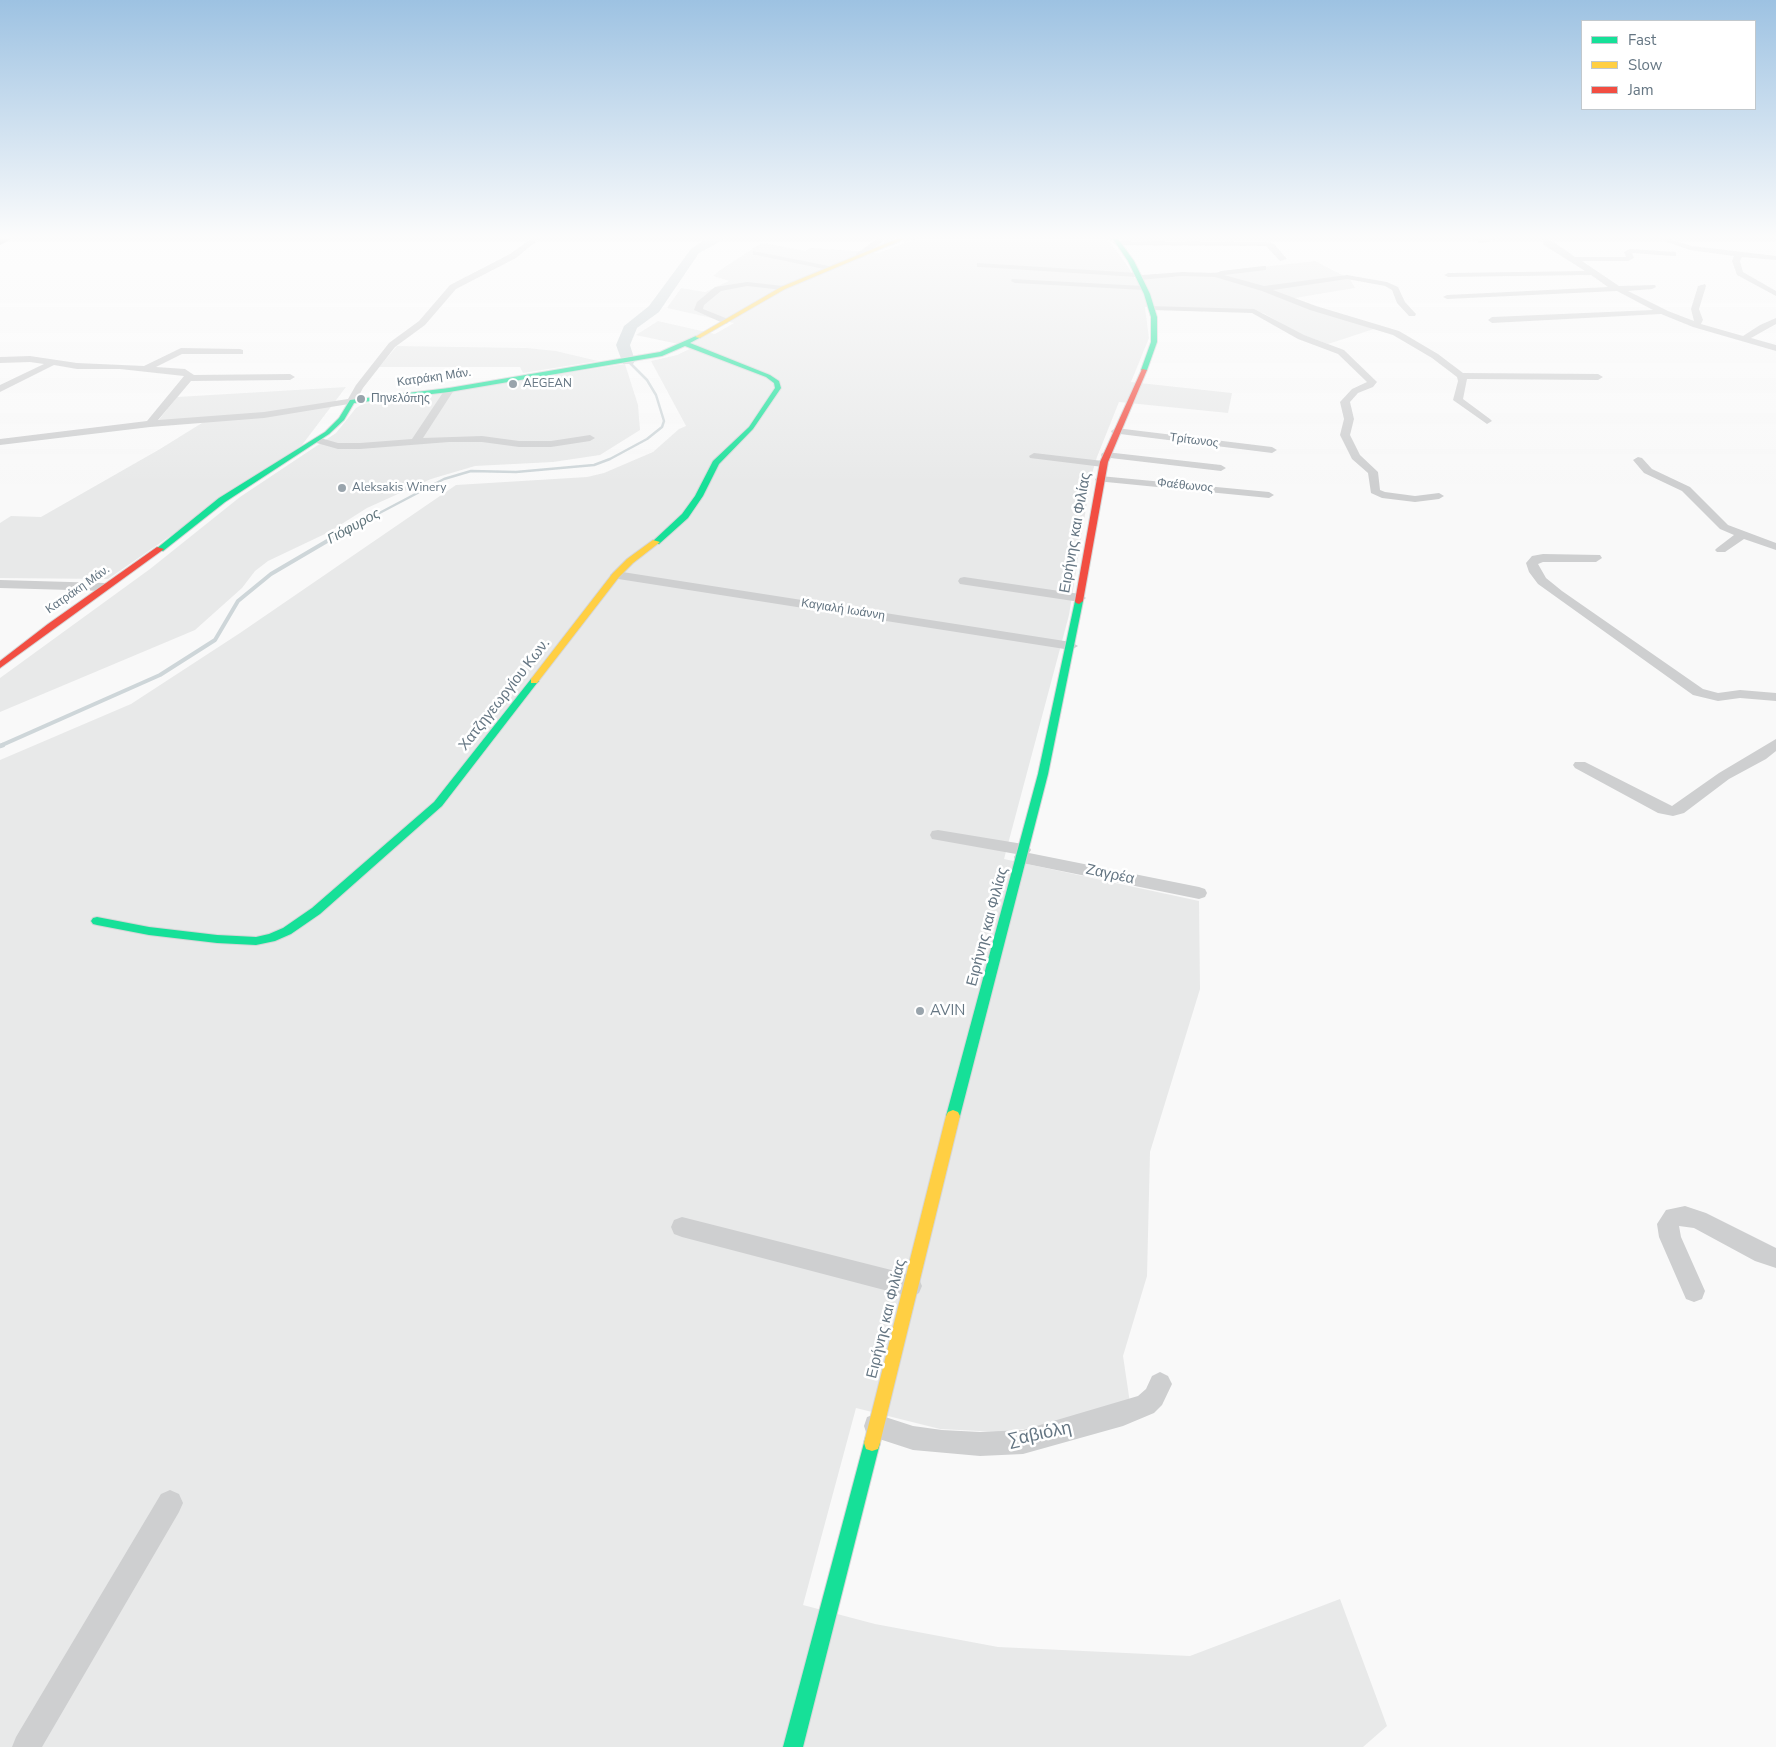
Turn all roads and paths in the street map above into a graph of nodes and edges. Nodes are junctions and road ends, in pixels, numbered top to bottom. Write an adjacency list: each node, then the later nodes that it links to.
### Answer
1 (424, 321): 23 (street)
2 (725, 321): 11 (street, Κατράκη Μάν.)
3 (1153, 321): 26 (street, Ειρήνης και Φιλίας)
4 (1271, 321): 38 (street)
5 (1354, 321): 17 (street)
6 (1686, 321): 9 (street)
7 (1699, 321): 9 (street)
8 (1776, 321): 10 (street)
9 (1696, 324): 10 (street)
10 (1744, 339): 12 (street)
11 (686, 344): 22 (street, Κατράκη Μάν.); 43 (street, Χατζηγεωργίου Κων.)
12 (1776, 348)
13 (240, 352): 16 (street)
14 (0, 360): 15 (street)
15 (52, 363): 16 (street); 21 (street)
16 (146, 368): 19 (street)
17 (1462, 376): 20 (street); 24 (street)
18 (290, 377): 19 (street)
19 (188, 378): 25 (street)
20 (1598, 378)
21 (0, 389)
22 (449, 390): 23 (street, Κατράκη Μάν.); 30 (street)
23 (352, 401): 25 (street); 28 (street, Κατράκη Μάν.)
24 (1487, 421)
25 (150, 424): 29 (street)
26 (1116, 431): 31 (street, Τρίτωνος); 33 (street, Ειρήνης και Φιλίας)
27 (590, 438): 30 (street)
28 (317, 440): 30 (street); 46 (street, Κατράκη Μάν.)
29 (0, 442)
30 (416, 442)
31 (1272, 450)
32 (1034, 456): 33 (street)
33 (1105, 460): 35 (street); 36 (street, Ειρήνης και Φιλίας)
34 (1638, 460): 39 (street)
35 (1221, 468)
36 (1100, 478): 37 (street, Φαέθωνος); 47 (street, Ειρήνης και Φιλίας)
37 (1269, 495)
38 (1439, 496)
39 (1743, 534): 40 (street); 41 (street)
40 (1776, 547)
41 (1721, 550)
42 (1596, 558): 50 (street)
43 (616, 575): 48 (street, Καγιαλή Ιωάννη); 56 (street, Χατζηγεωργίου Κων.)
44 (964, 581): 47 (street)
45 (0, 584): 46 (street)
46 (105, 587): 49 (street, Κατράκη Μάν.)
47 (1080, 598): 48 (street, Ειρήνης και Φιλίας)
48 (1071, 646): 54 (street, Ειρήνης και Φιλίας)
49 (0, 665)
50 (1776, 697)
51 (1776, 744): 52 (street)
52 (1580, 765)
53 (938, 835): 54 (street, Ζαγρέα)
54 (1022, 853): 55 (street, Ζαγρέα); 59 (street, Ειρήνης και Φιλίας)
55 (1199, 893)
56 (97, 921)
57 (682, 1227): 59 (street)
58 (1776, 1258): 60 (street)
59 (911, 1286): 62 (street, Ειρήνης και Φιλίας)
60 (1694, 1291)
61 (1160, 1384): 62 (street, Σαβιόλη)
62 (876, 1426): 65 (street, Ειρήνης και Φιλίας)
63 (170, 1503): 64 (street)
64 (26, 1747)
65 (793, 1747)

